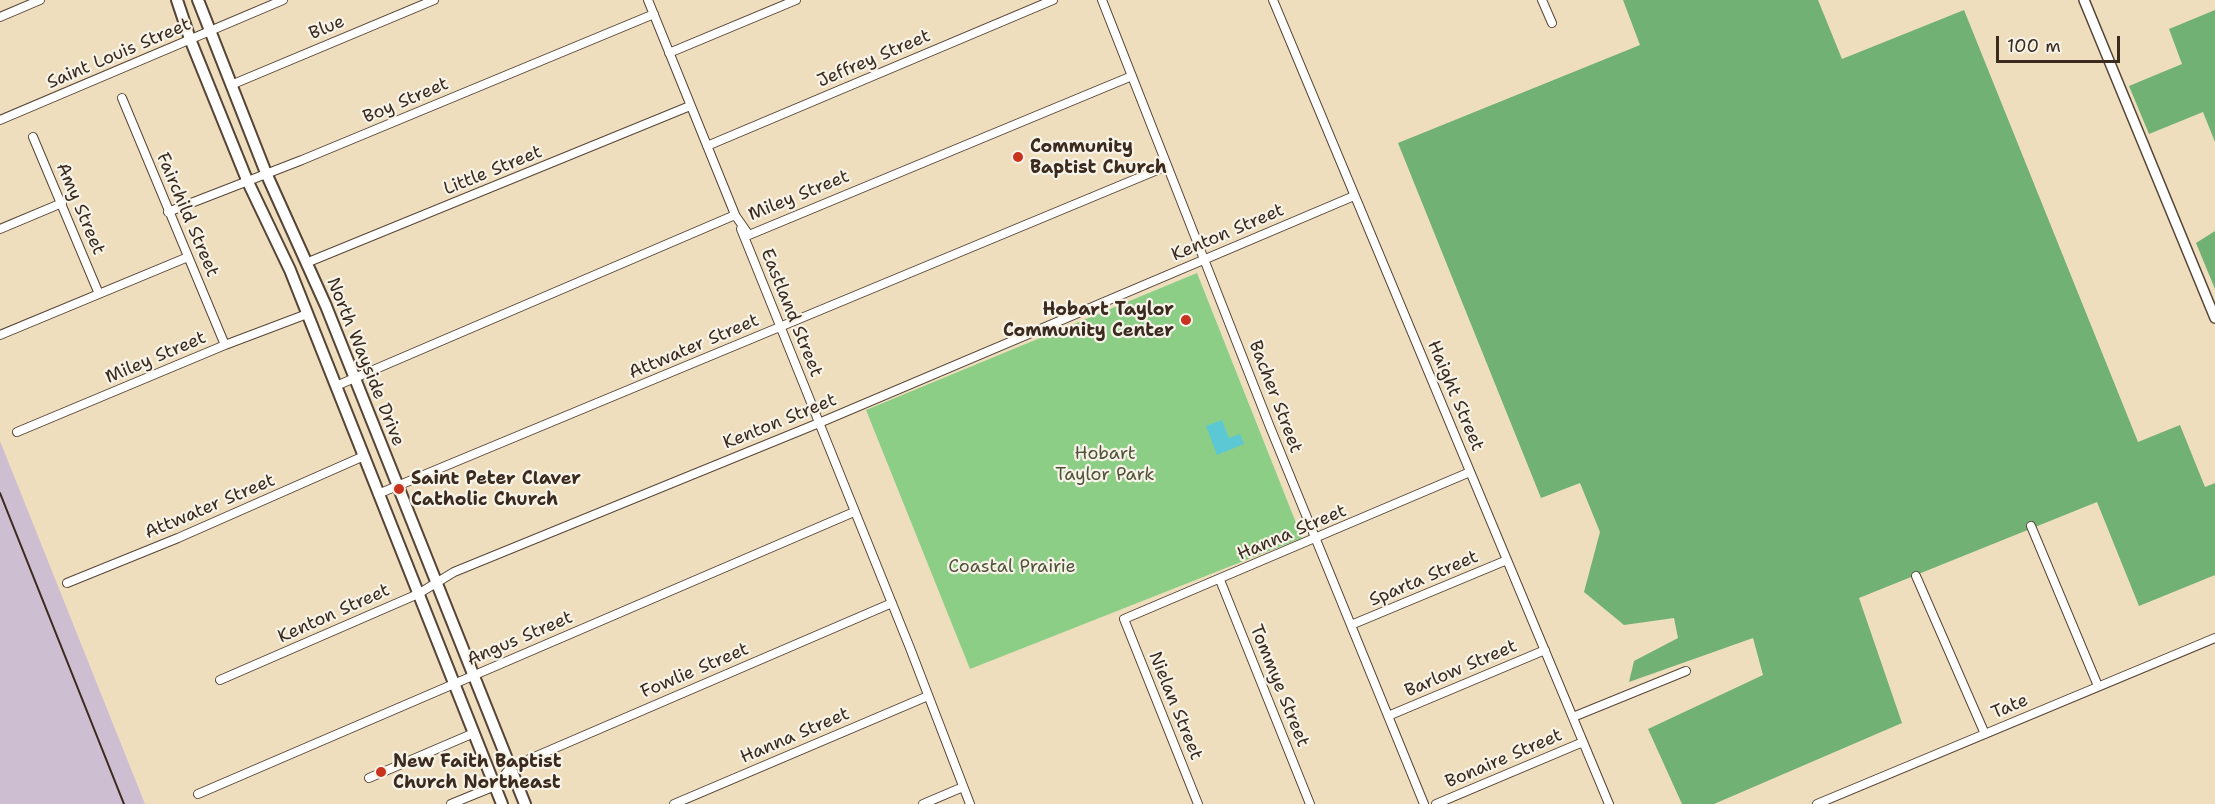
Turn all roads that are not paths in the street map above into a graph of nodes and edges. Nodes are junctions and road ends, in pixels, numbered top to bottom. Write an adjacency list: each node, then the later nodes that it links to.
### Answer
1 (40, 0): 14 (street)
2 (177, 0): 17 (main road, North Wayside Drive)
3 (198, 0): 16 (main road, North Wayside Drive)
4 (283, 0): 16 (street, Saint Louis Street)
5 (434, 0): 20 (street, Blue)
6 (648, 0): 13 (street, Eastland Street)
7 (796, 0): 18 (street)
8 (1053, 0): 25 (street, Jeffrey Street)
9 (1102, 0): 19 (street, Bacher Street)
10 (1273, 0): 29 (street, Haight Street)
11 (1542, 0): 15 (street)
12 (2084, 0): 40 (street)
13 (654, 14): 18 (street, Eastland Street); 27 (street, Boy Street)
14 (0, 17)
15 (1552, 22)
16 (210, 32): 17 (street, Saint Louis Street); 20 (main road, North Wayside Drive)
17 (190, 39): 23 (street, Saint Louis Street); 28 (main road, North Wayside Drive)
18 (669, 53): 22 (street, Eastland Street)
19 (1132, 76): 26 (street, Bacher Street); 32 (street, Miley Street)
20 (231, 85): 27 (main road, North Wayside Drive)
21 (122, 98): 31 (street, Fairchild Street)
22 (690, 106): 25 (street, Eastland Street); 36 (street, Little Street)
23 (0, 120)
24 (33, 137): 30 (street, Amy Street)
25 (707, 146): 32 (street, Eastland Street)
26 (1167, 166): 35 (street, Bacher Street); 41 (street, Attwater Street)
27 (266, 173): 28 (street, Boy Street); 36 (main road, North Wayside Drive)
28 (247, 180): 31 (street, Boy Street); 39 (main road, North Wayside Drive)
29 (1354, 196): 35 (street, Kenton Street); 49 (street, Haight Street)
30 (62, 203): 33 (street); 37 (street, Amy Street)
31 (168, 212): 34 (street, Fairchild Street)
32 (735, 215): 41 (street, Eastland Street); 44 (street, Miley Street)
33 (0, 229)
34 (188, 257): 37 (street); 43 (street, Fairchild Street)
35 (1204, 259): 46 (street, Kenton Street); 54 (street, Bacher Street)
36 (306, 263): 38 (main road, North Wayside Drive)
37 (99, 294): 42 (street)
38 (326, 306): 39 (main road); 44 (main road, North Wayside Drive)
39 (307, 314): 43 (street, Miley Street); 45 (main road, North Wayside Drive)
40 (2215, 318)
41 (781, 327): 46 (street, Eastland Street); 50 (street, Attwater Street)
42 (0, 335)
43 (225, 345): 47 (street, Miley Street)
44 (355, 378): 45 (street, Miley Street); 50 (main road, North Wayside Drive)
45 (336, 386): 48 (main road, North Wayside Drive)
46 (819, 423): 52 (street, Eastland Street); 58 (street, Kenton Street)
47 (17, 432)
48 (364, 456): 51 (main road, North Wayside Drive); 59 (street, Attwater Street)
49 (1470, 472): 54 (street, Hanna Street); 55 (street, Haight Street)
50 (398, 486): 51 (street, Attwater Street); 58 (main road, North Wayside Drive)
51 (378, 494): 60 (main road, North Wayside Drive)
52 (854, 512): 61 (street, Eastland Street); 67 (street, Angus Street)
53 (2031, 526): 70 (street)
54 (1316, 539): 57 (street, Hanna Street); 63 (street, Bacher Street)
55 (1507, 560): 63 (street, Sparta Street); 65 (street, Haight Street)
56 (1916, 576): 75 (street)
57 (1220, 580): 62 (street, Hanna Street); 89 (street, Tommye Street)
58 (437, 581): 60 (street, Kenton Street); 67 (main road, North Wayside Drive)
59 (67, 583)
60 (418, 594): 68 (street, Kenton Street); 69 (main road, North Wayside Drive)
61 (892, 603): 71 (street, Eastland Street); 77 (street, Fowlie Street)
62 (1124, 619): 88 (street, Nielan Street)
63 (1352, 625): 72 (street, Bacher Street)
64 (2215, 638): 70 (street, Tate)
65 (1545, 650): 72 (street, Barlow Street); 73 (street, Haight Street)
66 (1686, 671): 73 (street)
67 (473, 676): 69 (street, Angus Street); 77 (main road, North Wayside Drive)
68 (220, 680)
69 (454, 684): 74 (main road, North Wayside Drive); 81 (street, Angus Street)
70 (2098, 686): 75 (street, Tate)
71 (928, 696): 80 (street, Eastland Street); 85 (street, Hanna Street)
72 (1388, 716): 90 (street, Bacher Street)
73 (1573, 717): 76 (street, Haight Street)
74 (474, 734): 78 (street); 79 (main road, North Wayside Drive)
75 (1985, 734): 93 (street, Tate)
76 (1583, 742): 91 (street, Bonaire Street); 92 (street, Haight Street)
77 (511, 767): 79 (street); 84 (main road, North Wayside Drive)
78 (369, 778)
79 (495, 786): 82 (street); 83 (main road, North Wayside Drive)
80 (963, 787): 86 (street); 87 (street, Eastland Street)
81 (198, 794)
82 (451, 804)
83 (502, 804)
84 (525, 804)
85 (674, 804)
86 (923, 804)
87 (970, 804)
88 (1198, 804)
89 (1310, 804)
90 (1424, 804)
91 (1436, 804)
92 (1609, 804)
93 (1817, 804)

